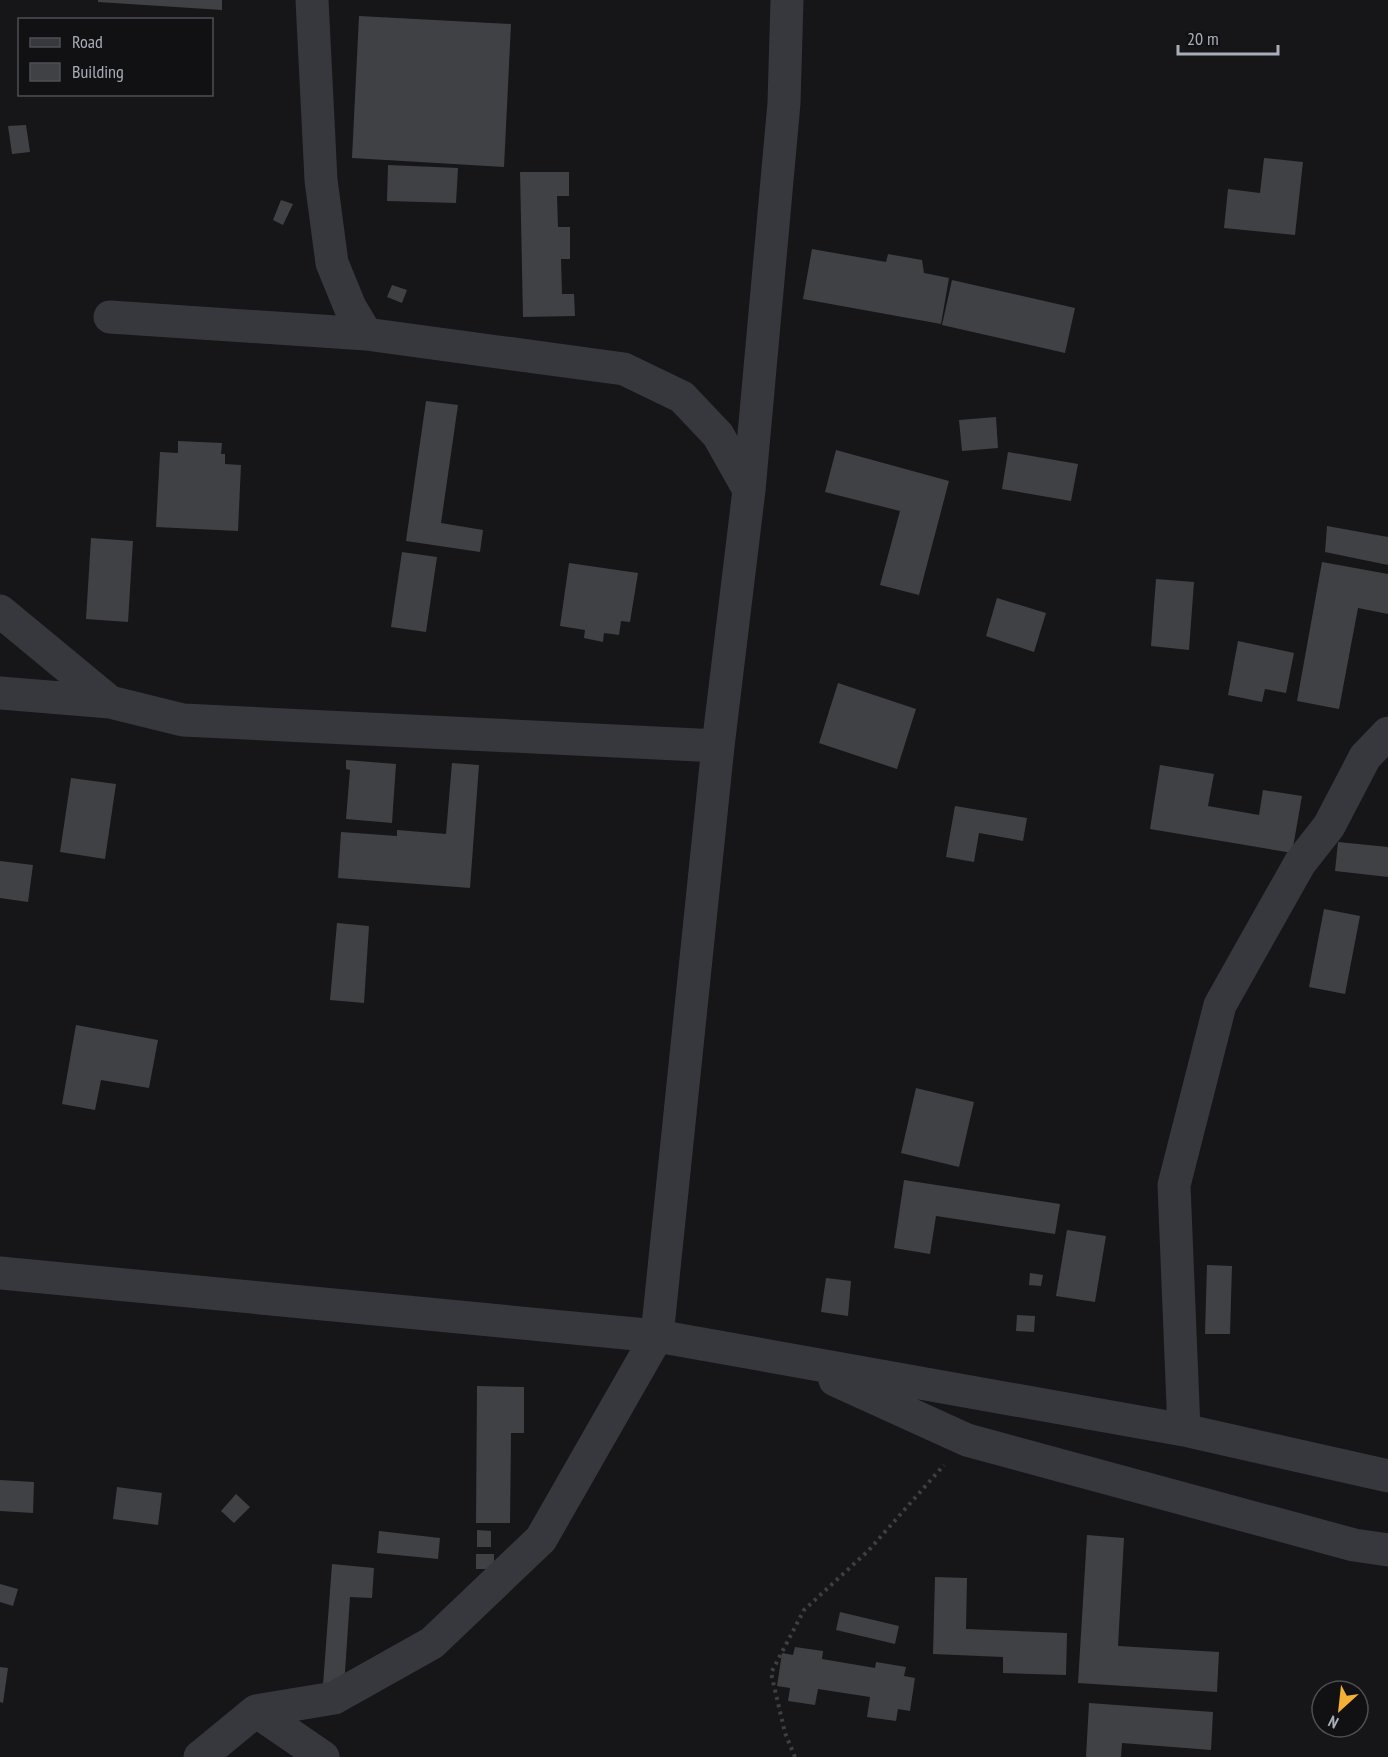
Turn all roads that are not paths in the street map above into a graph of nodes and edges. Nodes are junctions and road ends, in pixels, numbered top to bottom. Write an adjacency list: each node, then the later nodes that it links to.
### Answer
1 (312, 0): 4 (street)
2 (787, 0): 5 (street)
3 (110, 317): 4 (street)
4 (366, 334): 5 (street)
5 (749, 490): 10 (street)
6 (0, 611): 8 (street)
7 (0, 693): 8 (street)
8 (110, 702): 10 (street)
9 (1388, 733): 14 (street)
10 (718, 746): 12 (street)
11 (0, 1273): 12 (street)
12 (657, 1336): 13 (street); 17 (street)
13 (790, 1359): 14 (street); 16 (street)
14 (1184, 1430): 15 (street)
15 (1388, 1476)
16 (1388, 1550)
17 (256, 1711): 18 (street); 19 (street)
18 (200, 1757)
19 (323, 1757)

